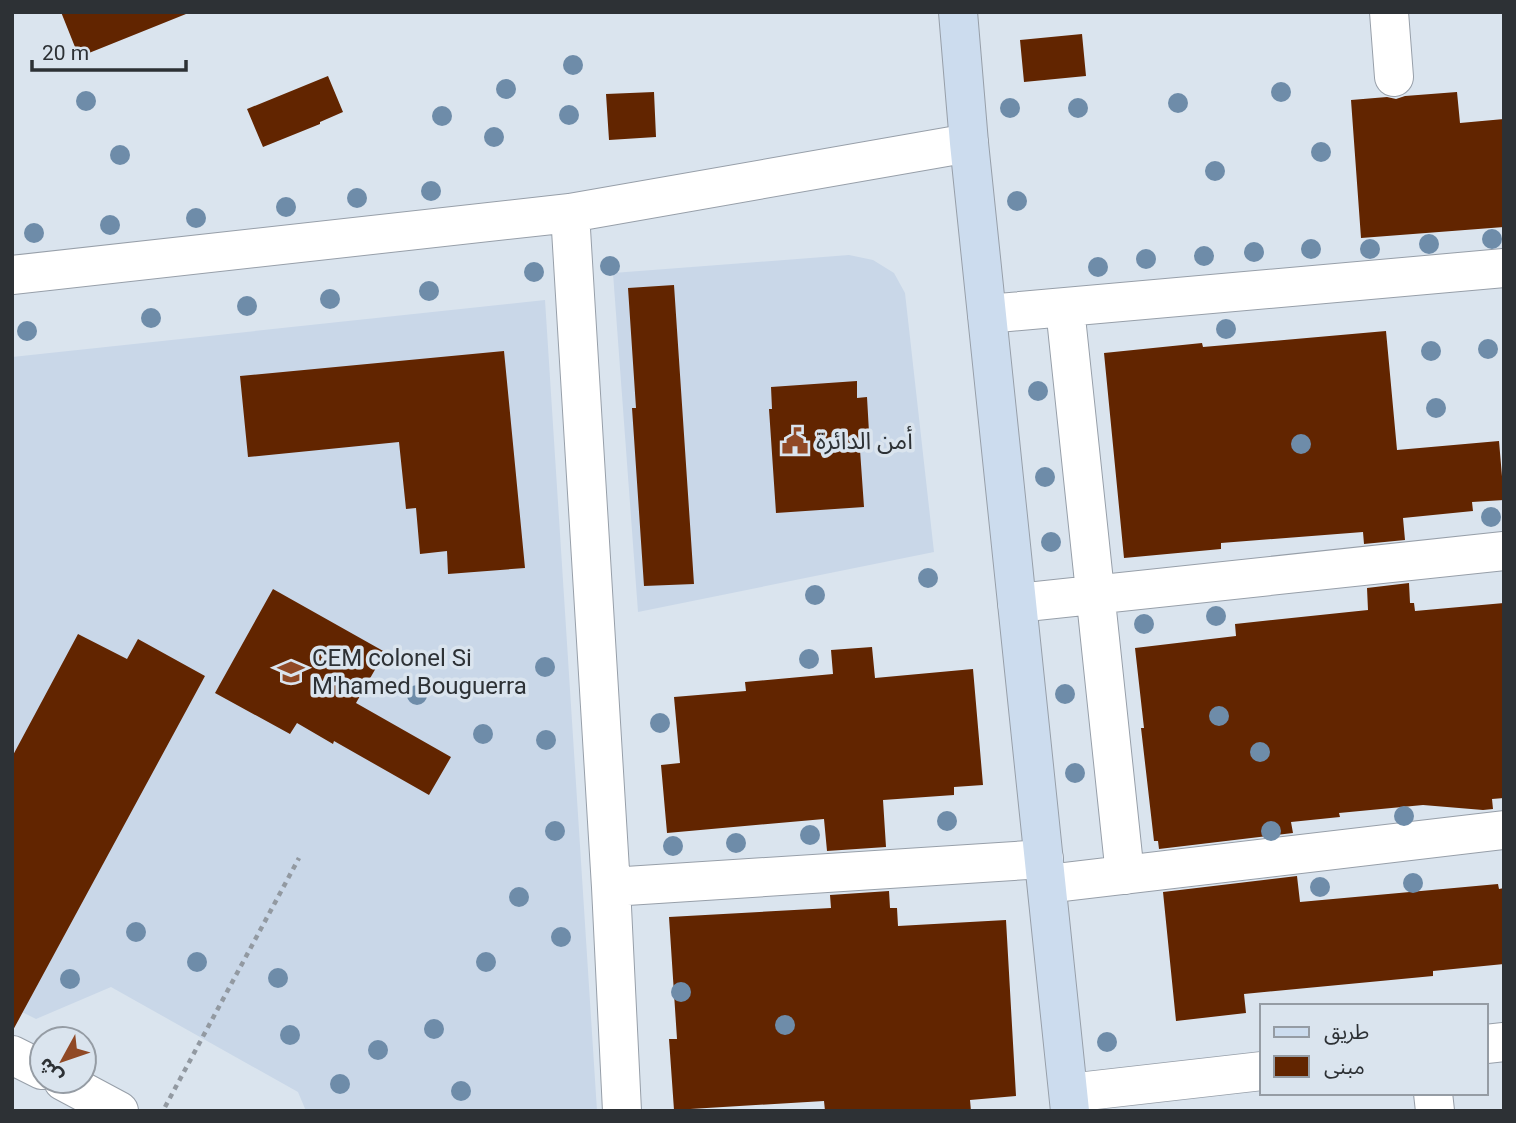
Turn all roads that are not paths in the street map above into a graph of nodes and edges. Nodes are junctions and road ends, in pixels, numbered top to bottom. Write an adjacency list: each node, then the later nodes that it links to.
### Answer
1 (958, 12): 4 (main road)
2 (1389, 12): 3 (street)
3 (1394, 77)
4 (969, 143): 5 (street); 9 (main road)
5 (570, 213): 7 (street); 16 (street)
6 (1504, 268): 8 (street)
7 (12, 275)
8 (1065, 307): 9 (street); 11 (street)
9 (987, 314): 12 (main road)
10 (1504, 551): 11 (street)
11 (1095, 596): 12 (street); 15 (street)
12 (1017, 603): 14 (main road)
13 (1504, 830): 15 (street)
14 (1046, 872): 15 (street); 16 (street); 21 (main road)
15 (1125, 875)
16 (611, 887): 23 (street)
17 (12, 1055): 18 (street)
18 (28, 1063)
19 (1260, 1071): 21 (street)
20 (89, 1095): 22 (street)
21 (1070, 1102)
22 (119, 1111)
23 (622, 1111)

